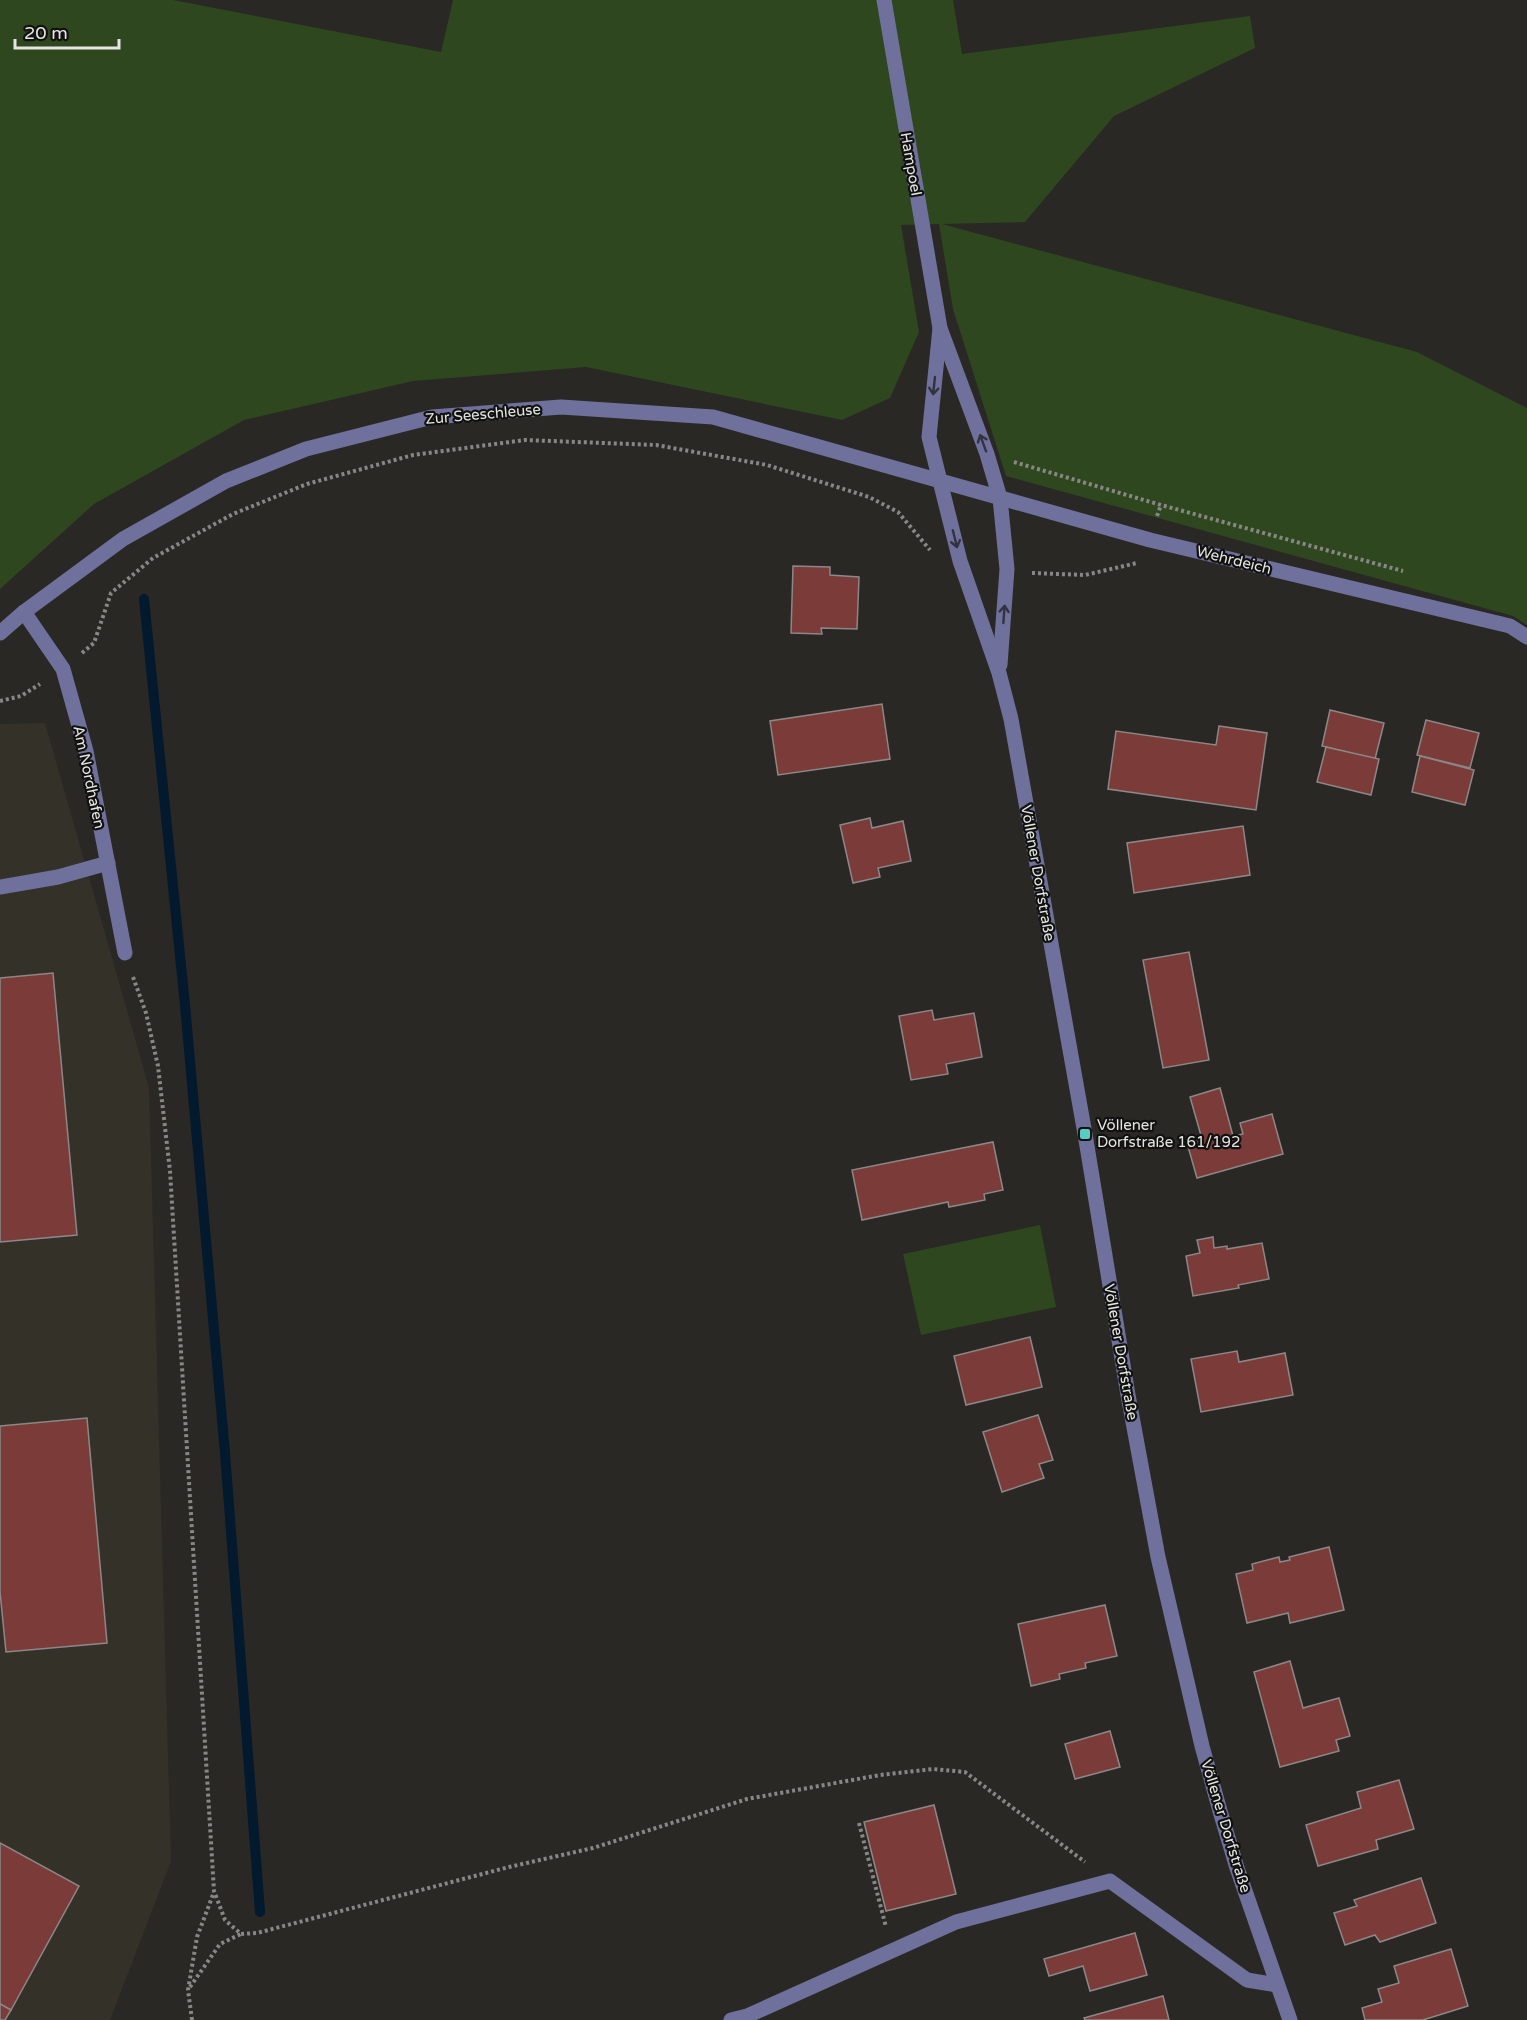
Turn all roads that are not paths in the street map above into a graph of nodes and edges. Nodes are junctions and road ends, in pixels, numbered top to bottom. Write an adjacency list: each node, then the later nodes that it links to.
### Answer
1 (884, 0): 2 (street, Hampoel)
2 (940, 328): 3 (street, Hampoel, one-way to 3); 4 (street, Hampoel, one-way to 2)
3 (941, 482): 4 (street, Wehrdeich); 5 (street, Zur Seeschleuse); 8 (street, Völlener Dorfstraße, one-way to 8)
4 (1000, 498): 7 (street, Wehrdeich); 8 (street, Völlener Dorfstraße, one-way to 4)
5 (24, 612): 6 (street, Zur Seeschleuse); 9 (street, Am Nordhafen)
6 (0, 633)
7 (1527, 637)
8 (999, 672): 12 (street, Völlener Dorfstraße)
9 (108, 863): 10 (street); 11 (street, Am Nordhafen)
10 (0, 887)
11 (125, 953)
12 (1278, 1985): 13 (street); 14 (street, Völlener Dorfstraße)
13 (731, 2020)
14 (1290, 2020)

